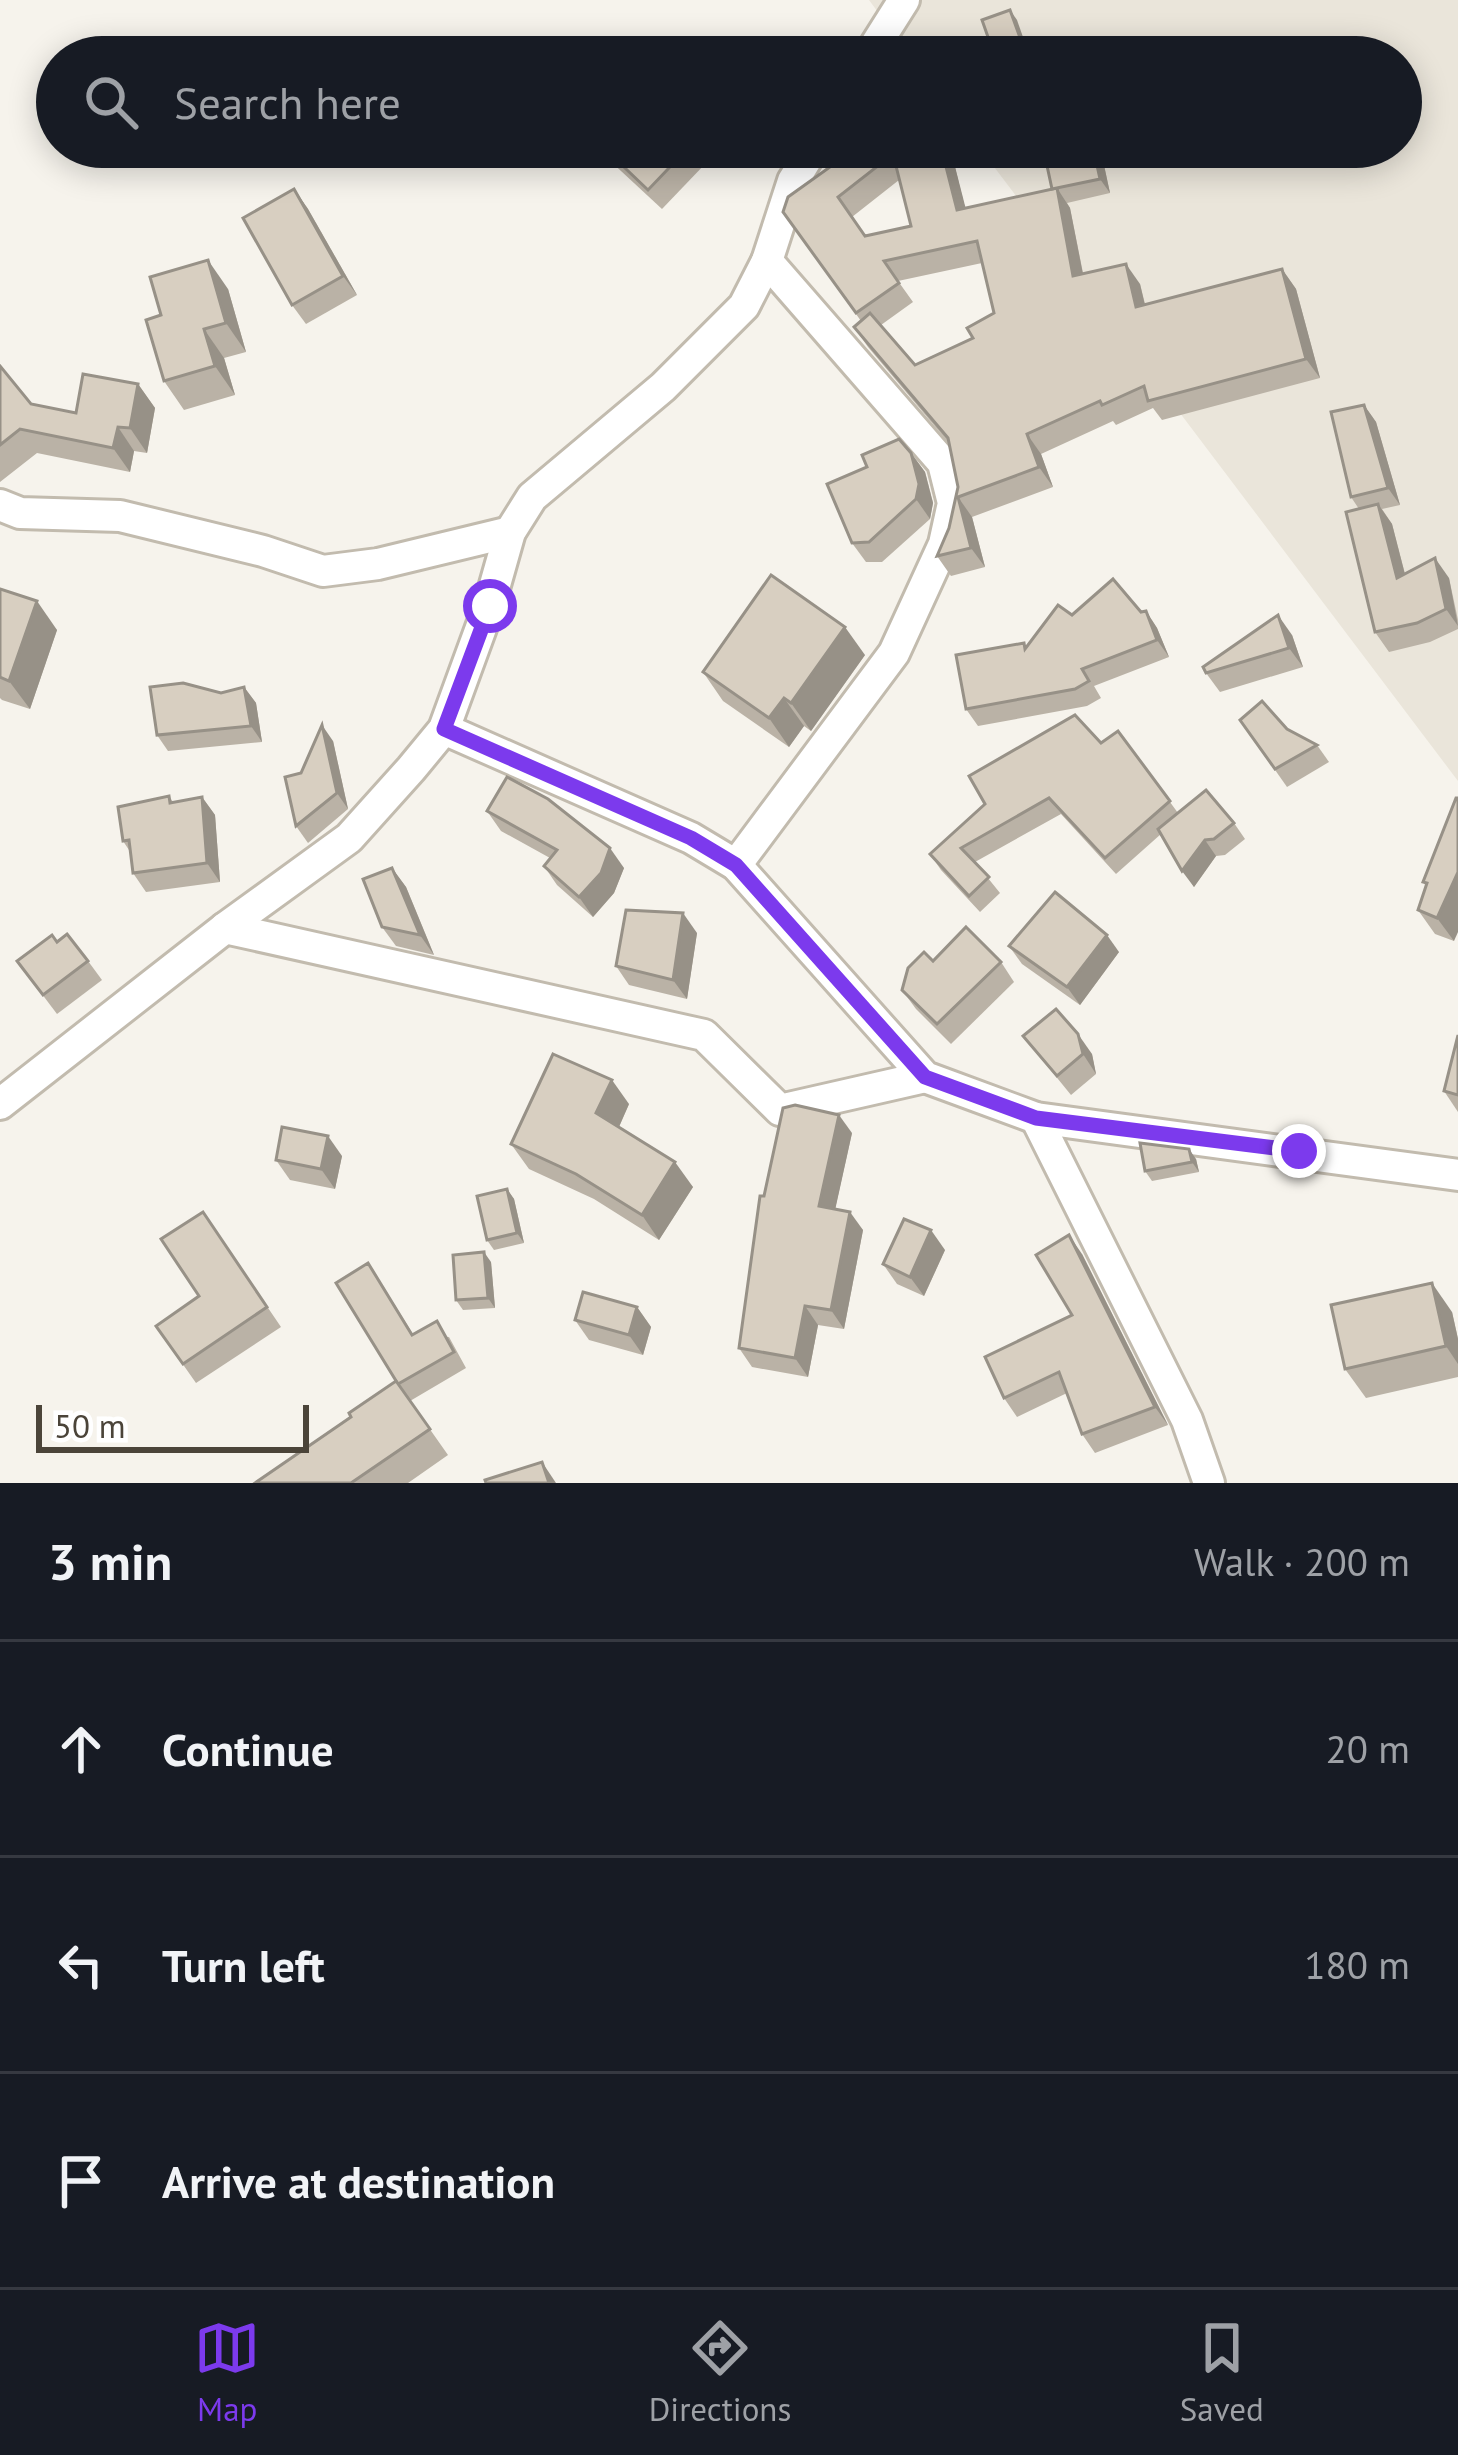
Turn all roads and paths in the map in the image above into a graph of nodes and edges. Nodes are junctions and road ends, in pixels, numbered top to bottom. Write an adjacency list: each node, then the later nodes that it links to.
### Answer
1 (904, 0): 2 (street)
2 (881, 36)
3 (801, 168): 4 (street)
4 (767, 261): 6 (street); 8 (street)
5 (0, 505): 6 (street)
6 (509, 532): 7 (street)
7 (444, 729): 8 (street); 9 (street)
8 (736, 865): 10 (street)
9 (226, 928): 10 (street); 11 (street)
10 (925, 1077): 12 (street)
11 (0, 1104)
12 (1036, 1118): 13 (street); 14 (street)
13 (1458, 1175)
14 (1209, 1483)

